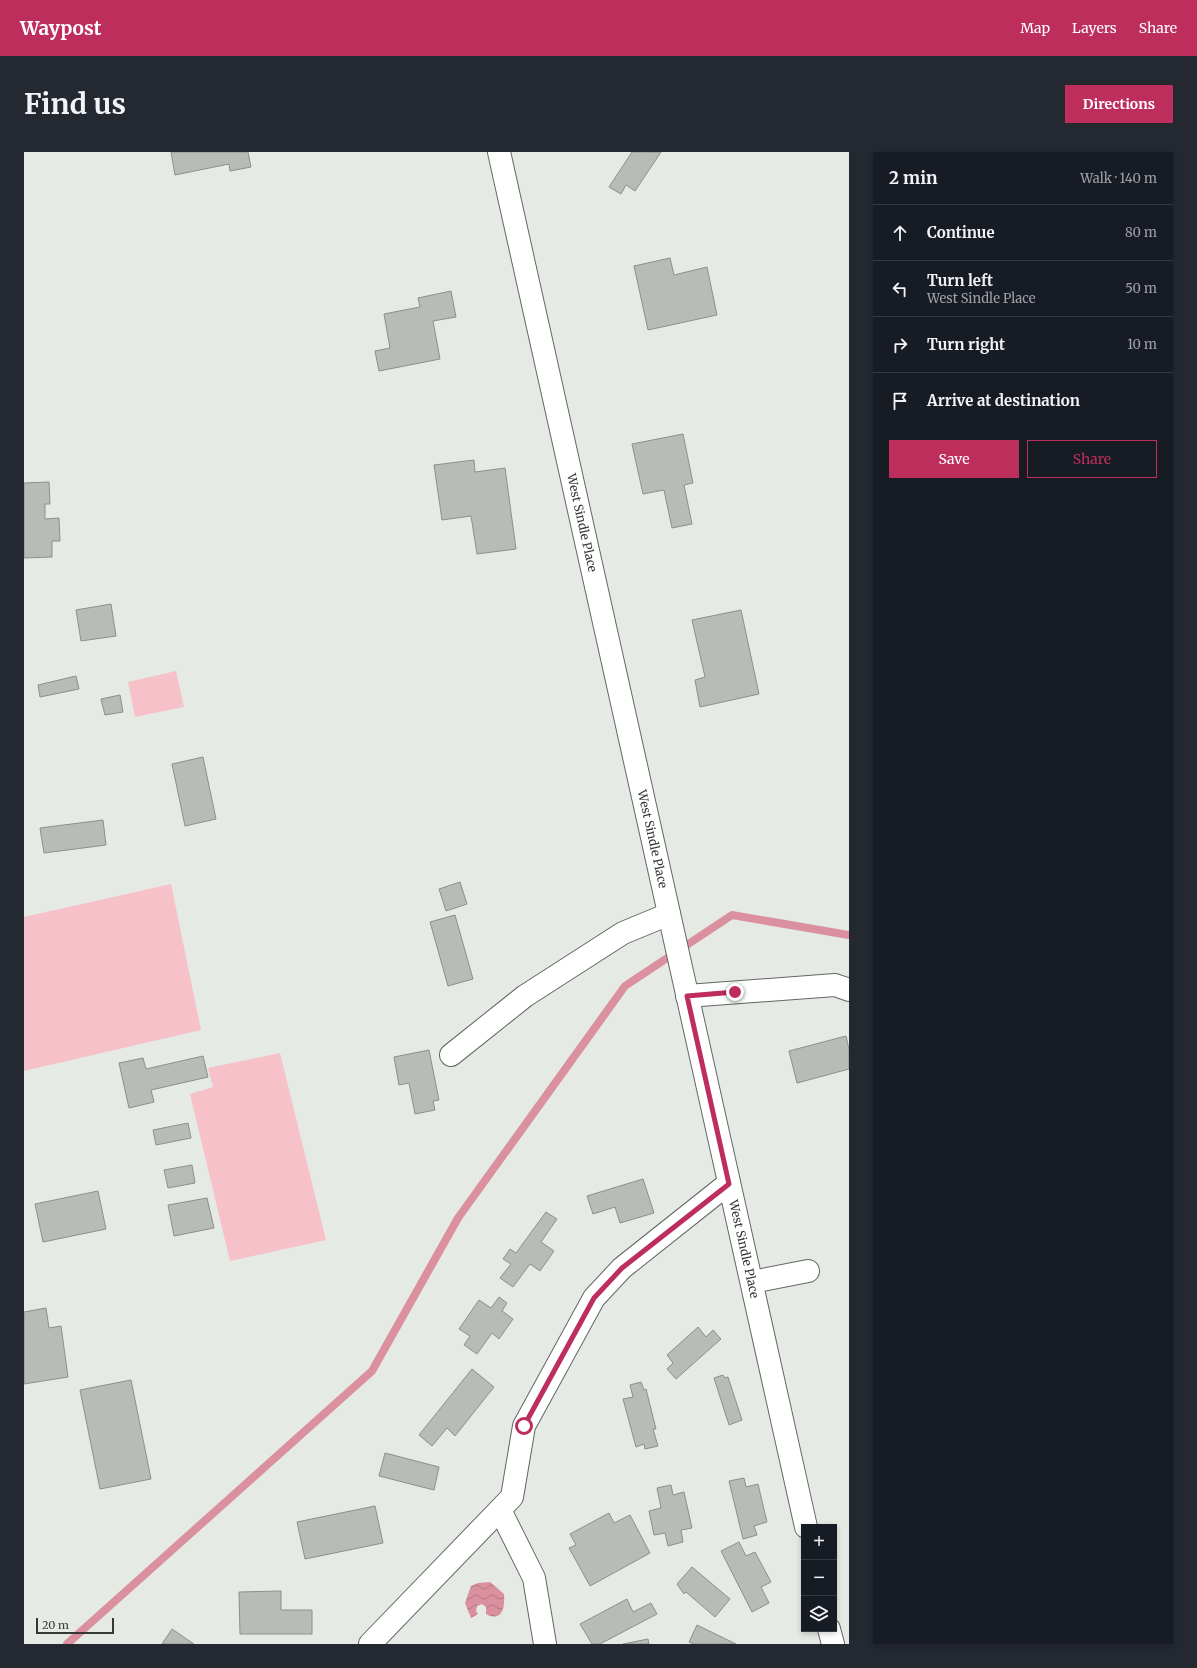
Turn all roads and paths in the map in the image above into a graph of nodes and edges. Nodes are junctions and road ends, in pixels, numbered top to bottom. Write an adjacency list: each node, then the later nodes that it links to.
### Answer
1 (499, 152): 2 (street, West Sindle Place)
2 (669, 914): 4 (street, West Sindle Place); 5 (street)
3 (849, 990): 4 (street)
4 (687, 996): 6 (street, West Sindle Place)
5 (451, 1055)
6 (729, 1184): 8 (street, West Sindle Place); 9 (street)
7 (808, 1271): 8 (street)
8 (752, 1282): 10 (street, West Sindle Place)
9 (500, 1510): 12 (street); 13 (street)
10 (805, 1524)
11 (830, 1632): 14 (street)
12 (370, 1644)
13 (545, 1644)
14 (832, 1644)

